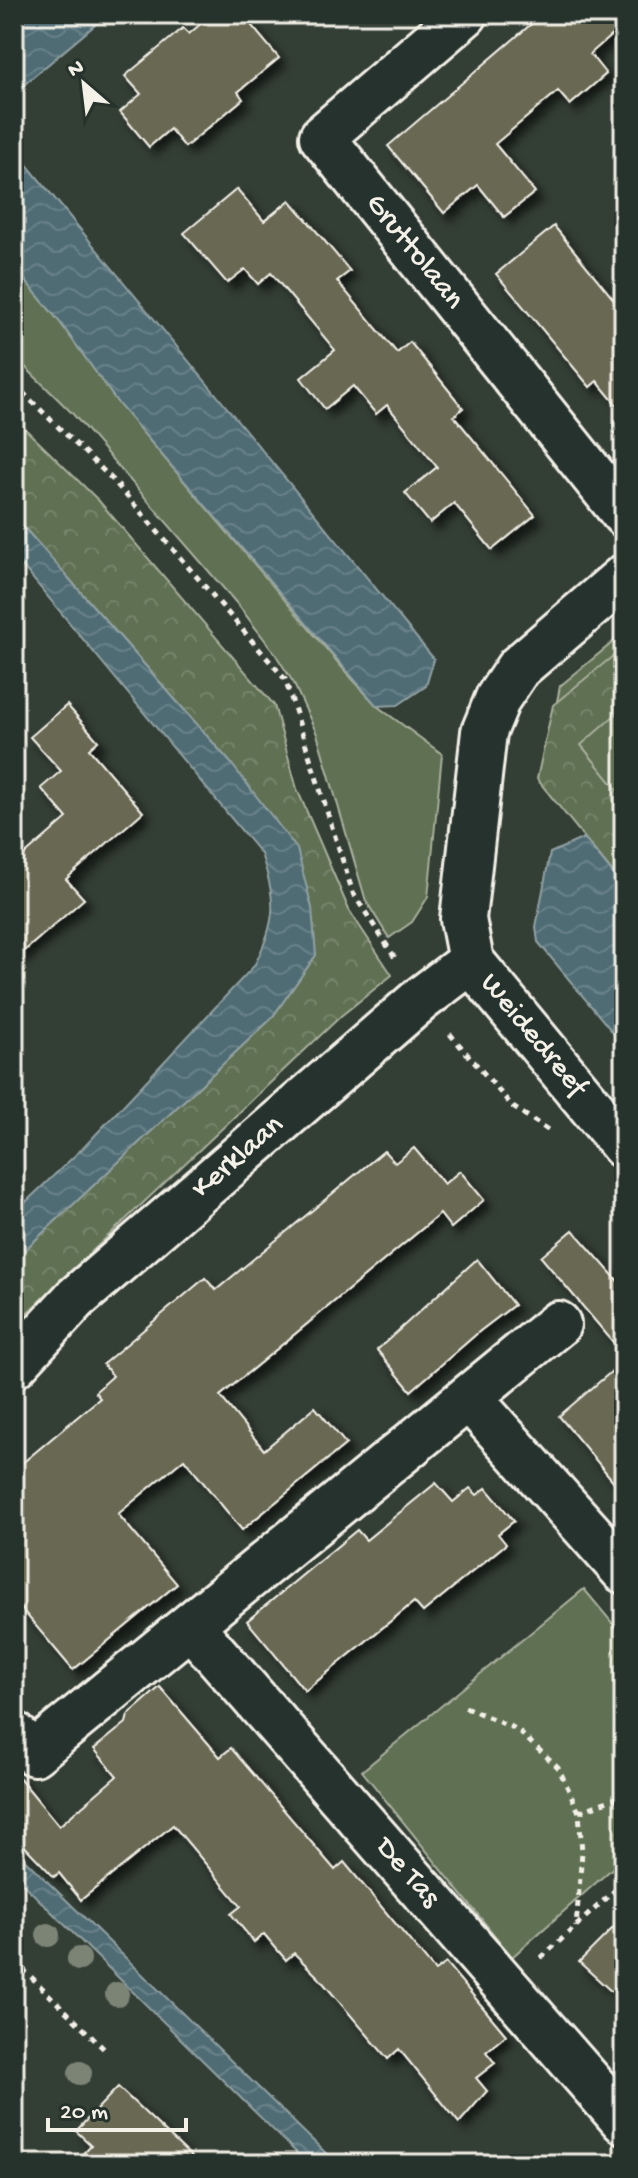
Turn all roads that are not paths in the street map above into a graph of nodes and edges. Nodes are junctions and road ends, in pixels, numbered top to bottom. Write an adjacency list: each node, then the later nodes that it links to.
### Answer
1 (465, 14): 2 (street, Gruttolaan)
2 (624, 514)
3 (624, 577): 4 (street)
4 (471, 961): 5 (street, Weidedreef); 7 (street, Kerklaan)
5 (624, 1146)
6 (558, 1324): 8 (street)
7 (14, 1365)
8 (469, 1398): 9 (street); 10 (street)
9 (624, 1571)
10 (191, 1626): 11 (street); 12 (street, De Tas)
11 (14, 1734)
12 (624, 2121)

